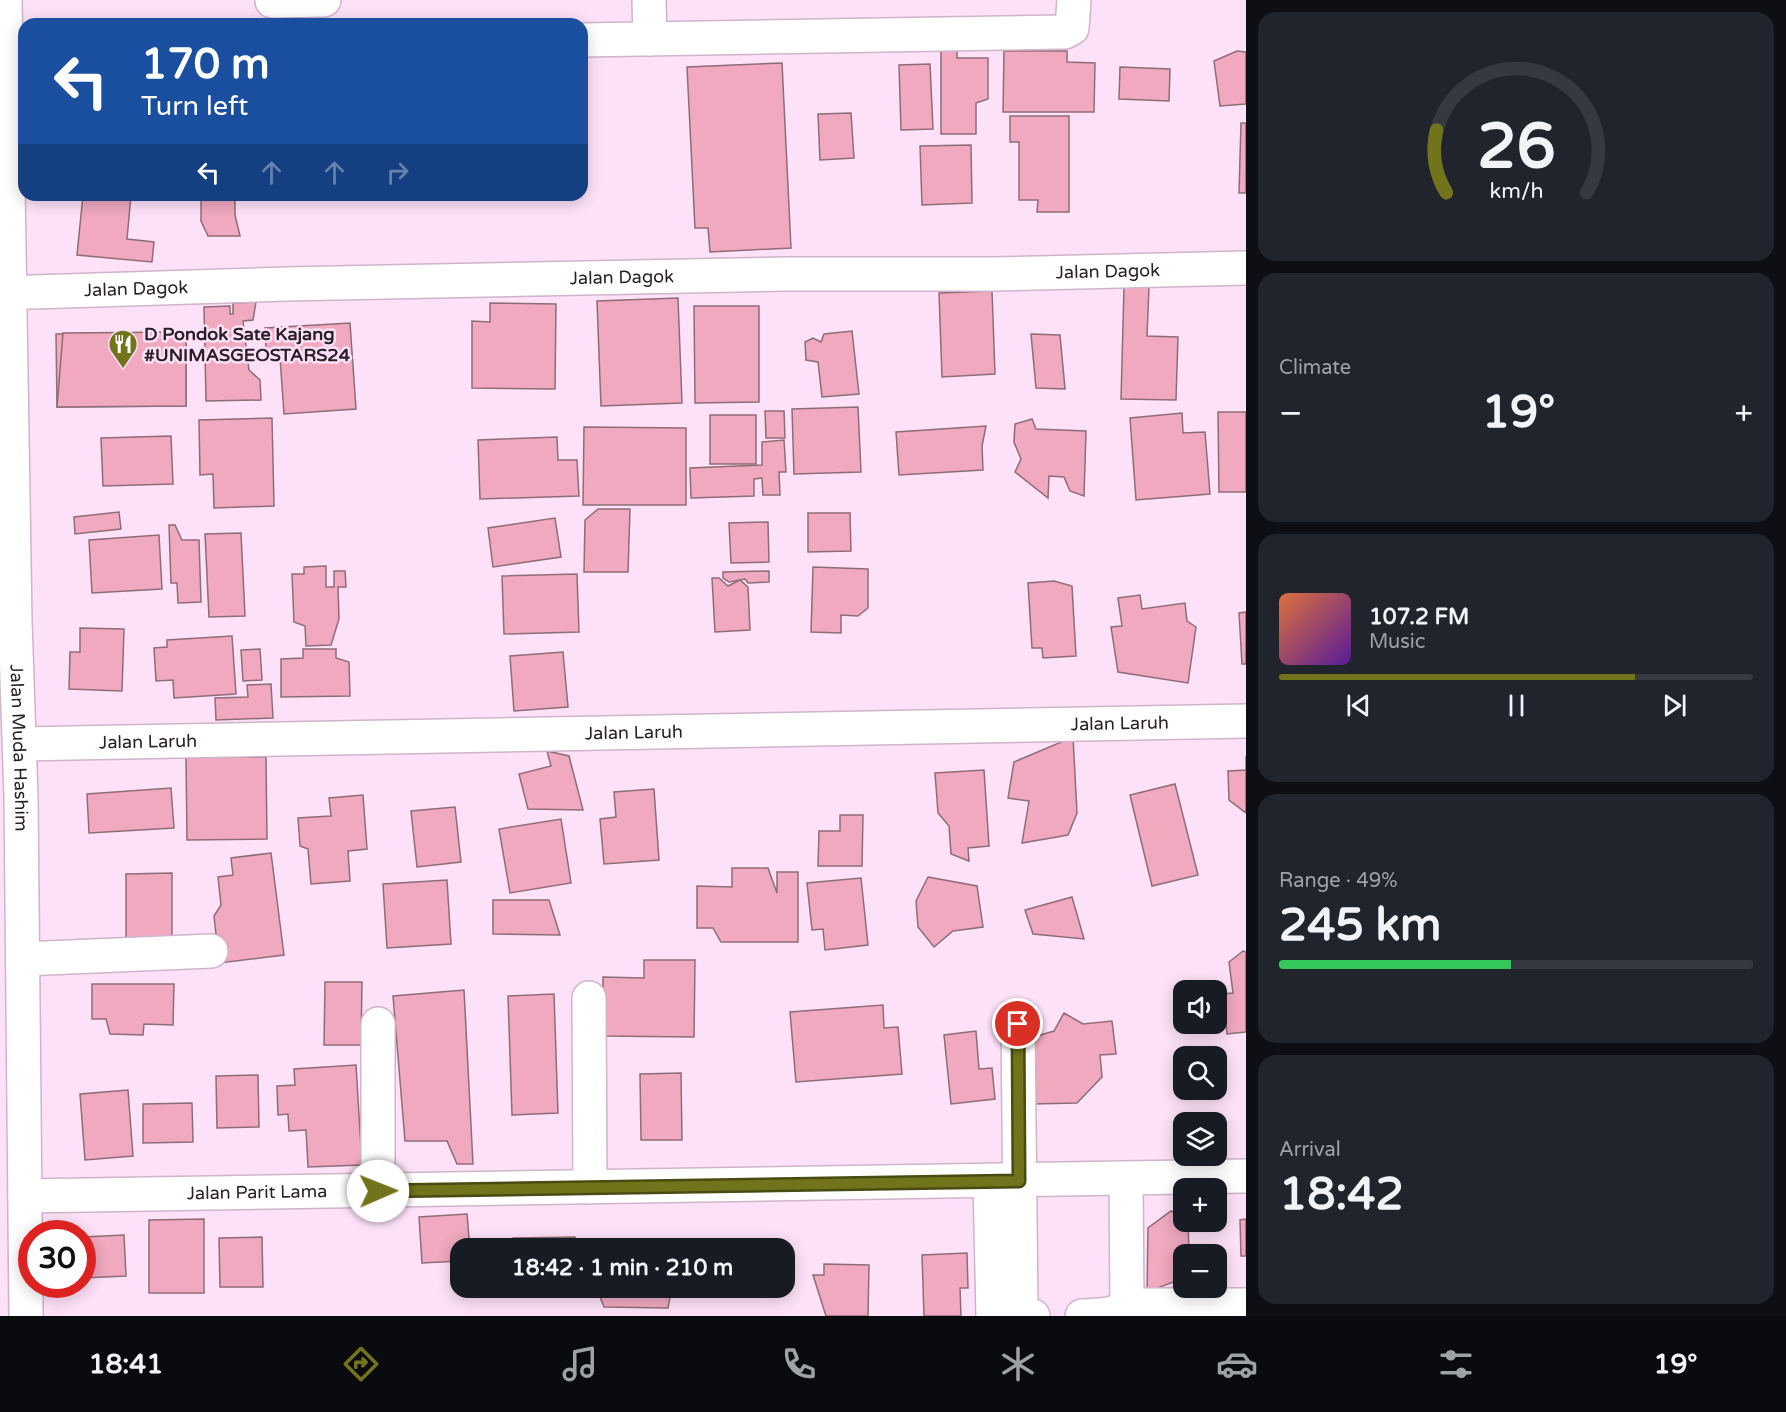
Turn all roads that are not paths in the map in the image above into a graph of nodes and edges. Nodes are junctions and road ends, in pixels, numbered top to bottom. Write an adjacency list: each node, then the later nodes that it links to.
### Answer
1 (5, 0): 8 (street, Jalan Muda Hashim)
2 (324, 0): 5 (street)
3 (649, 0): 6 (street)
4 (1074, 0): 6 (street)
5 (272, 8)
6 (650, 39): 7 (street)
7 (588, 40)
8 (9, 64): 9 (street, Jalan Muda Hashim)
9 (3, 103): 11 (street, Jalan Muda Hashim)
10 (1246, 268): 11 (street, Jalan Dagok)
11 (4, 293): 13 (street, Jalan Muda Hashim)
12 (1246, 721): 13 (street, Jalan Laruh)
13 (20, 744): 14 (street, Jalan Muda Hashim)
14 (11, 796): 15 (street, Jalan Muda Hashim)
15 (11, 927): 17 (street, Jalan Muda Hashim)
16 (211, 951): 17 (street)
17 (23, 959): 21 (street, Jalan Muda Hashim)
18 (588, 998): 25 (street)
19 (378, 1024): 26 (street)
20 (1018, 1024): 24 (street)
21 (12, 1156): 27 (street, Jalan Muda Hashim)
22 (1246, 1176): 23 (street, Jalan Parit Lama)
23 (1126, 1180): 24 (street, Jalan Parit Lama); 28 (street)
24 (1005, 1181): 25 (street, Jalan Parit Lama); 30 (street)
25 (590, 1188): 26 (street, Jalan Parit Lama)
26 (378, 1191): 27 (street, Jalan Parit Lama)
27 (25, 1196): 31 (street, Jalan Muda Hashim)
28 (1127, 1305): 29 (street); 32 (street)
29 (1246, 1305)
30 (1017, 1315)
31 (26, 1316)
32 (1082, 1316)

